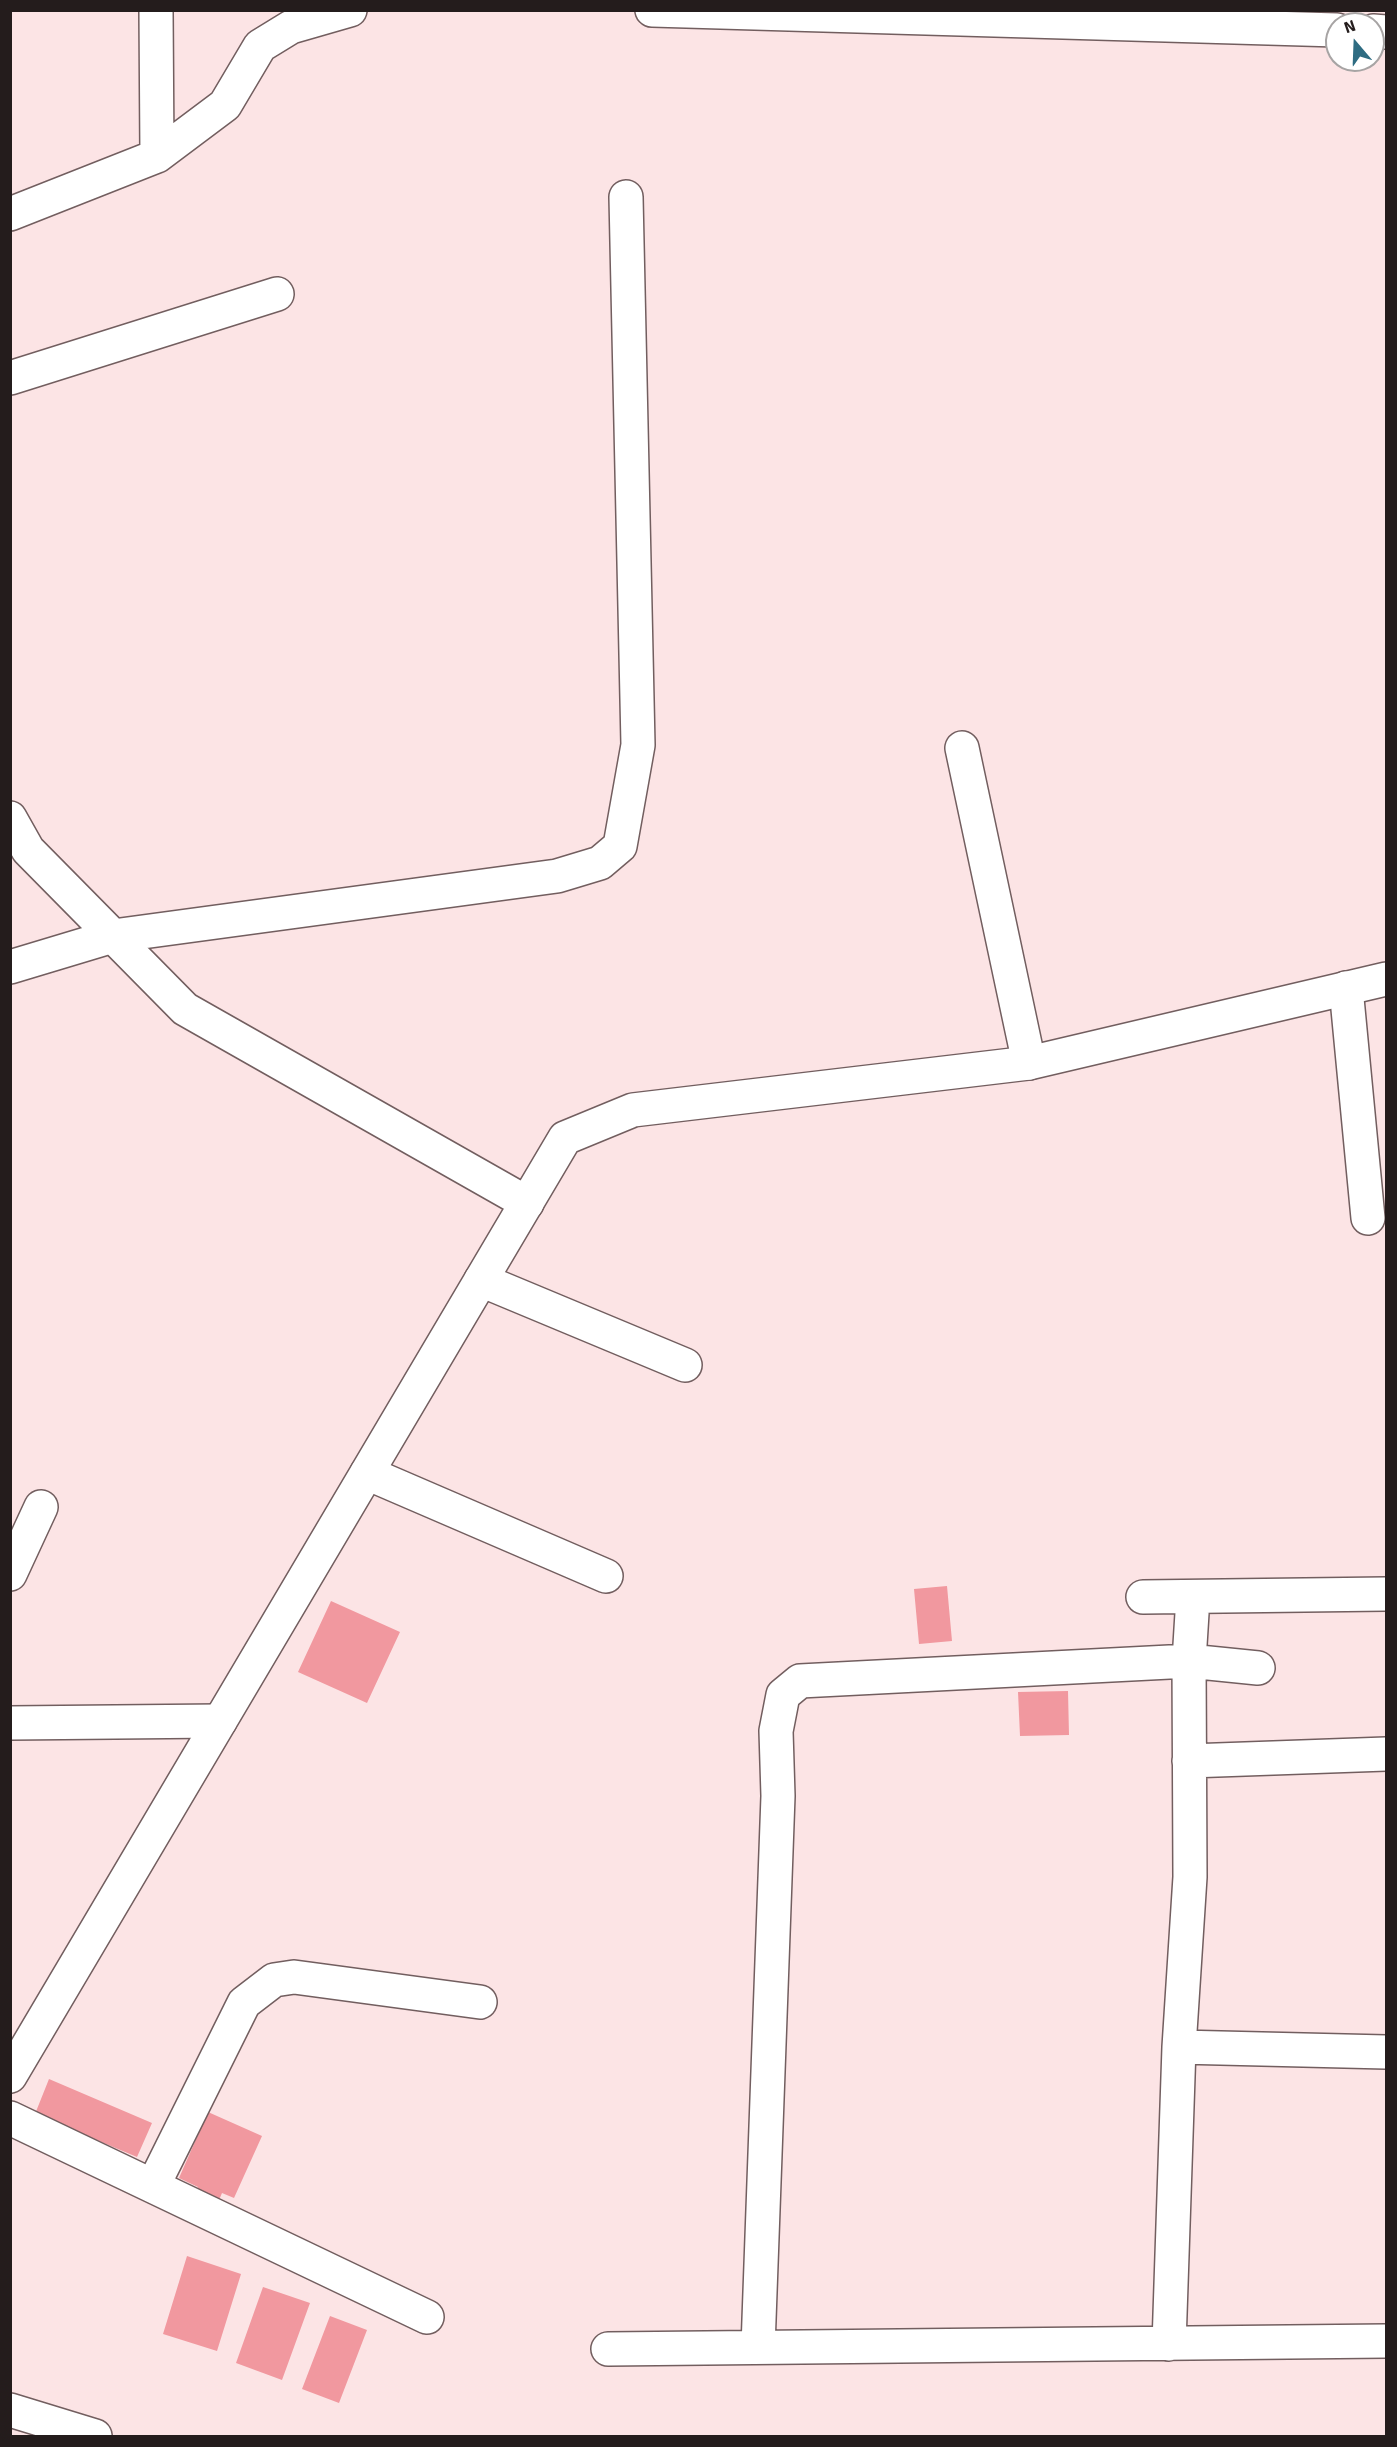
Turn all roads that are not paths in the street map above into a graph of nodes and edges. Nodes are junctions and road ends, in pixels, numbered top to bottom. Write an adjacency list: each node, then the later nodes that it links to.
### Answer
1 (156, 10): 5 (street)
2 (350, 10): 5 (street)
3 (652, 10): 4 (street)
4 (1325, 30)
5 (157, 156): 7 (street)
6 (626, 197): 12 (street)
7 (10, 214)
8 (277, 294): 9 (street)
9 (10, 378)
10 (962, 748): 16 (street)
11 (10, 818): 12 (street)
12 (113, 936): 13 (street); 17 (street)
13 (10, 967)
14 (1386, 979): 15 (street)
15 (1346, 988): 16 (street); 18 (street)
16 (1029, 1063): 17 (street)
17 (527, 1203): 19 (street)
18 (1368, 1218)
19 (481, 1280): 20 (street); 21 (street)
20 (685, 1365)
21 (367, 1473): 24 (street); 30 (street)
22 (41, 1507): 23 (street)
23 (10, 1574)
24 (606, 1576)
25 (1386, 1594): 26 (street)
26 (1193, 1597): 27 (street); 28 (street)
27 (1143, 1598)
28 (1189, 1661): 29 (street); 33 (street); 43 (street)
29 (1258, 1668)
30 (220, 1721): 31 (street); 37 (street)
31 (10, 1723)
32 (1386, 1754): 33 (street)
33 (1189, 1761): 35 (street)
34 (480, 2002): 39 (street)
35 (1179, 2047): 36 (street); 42 (street)
36 (1386, 2052)
37 (10, 2076)
38 (10, 2118): 39 (street)
39 (153, 2186): 40 (street)
40 (427, 2317)
41 (1386, 2341): 42 (street)
42 (1169, 2344): 43 (street)
43 (758, 2347): 44 (street)
44 (608, 2349)
45 (10, 2410): 46 (street)
46 (95, 2436)

